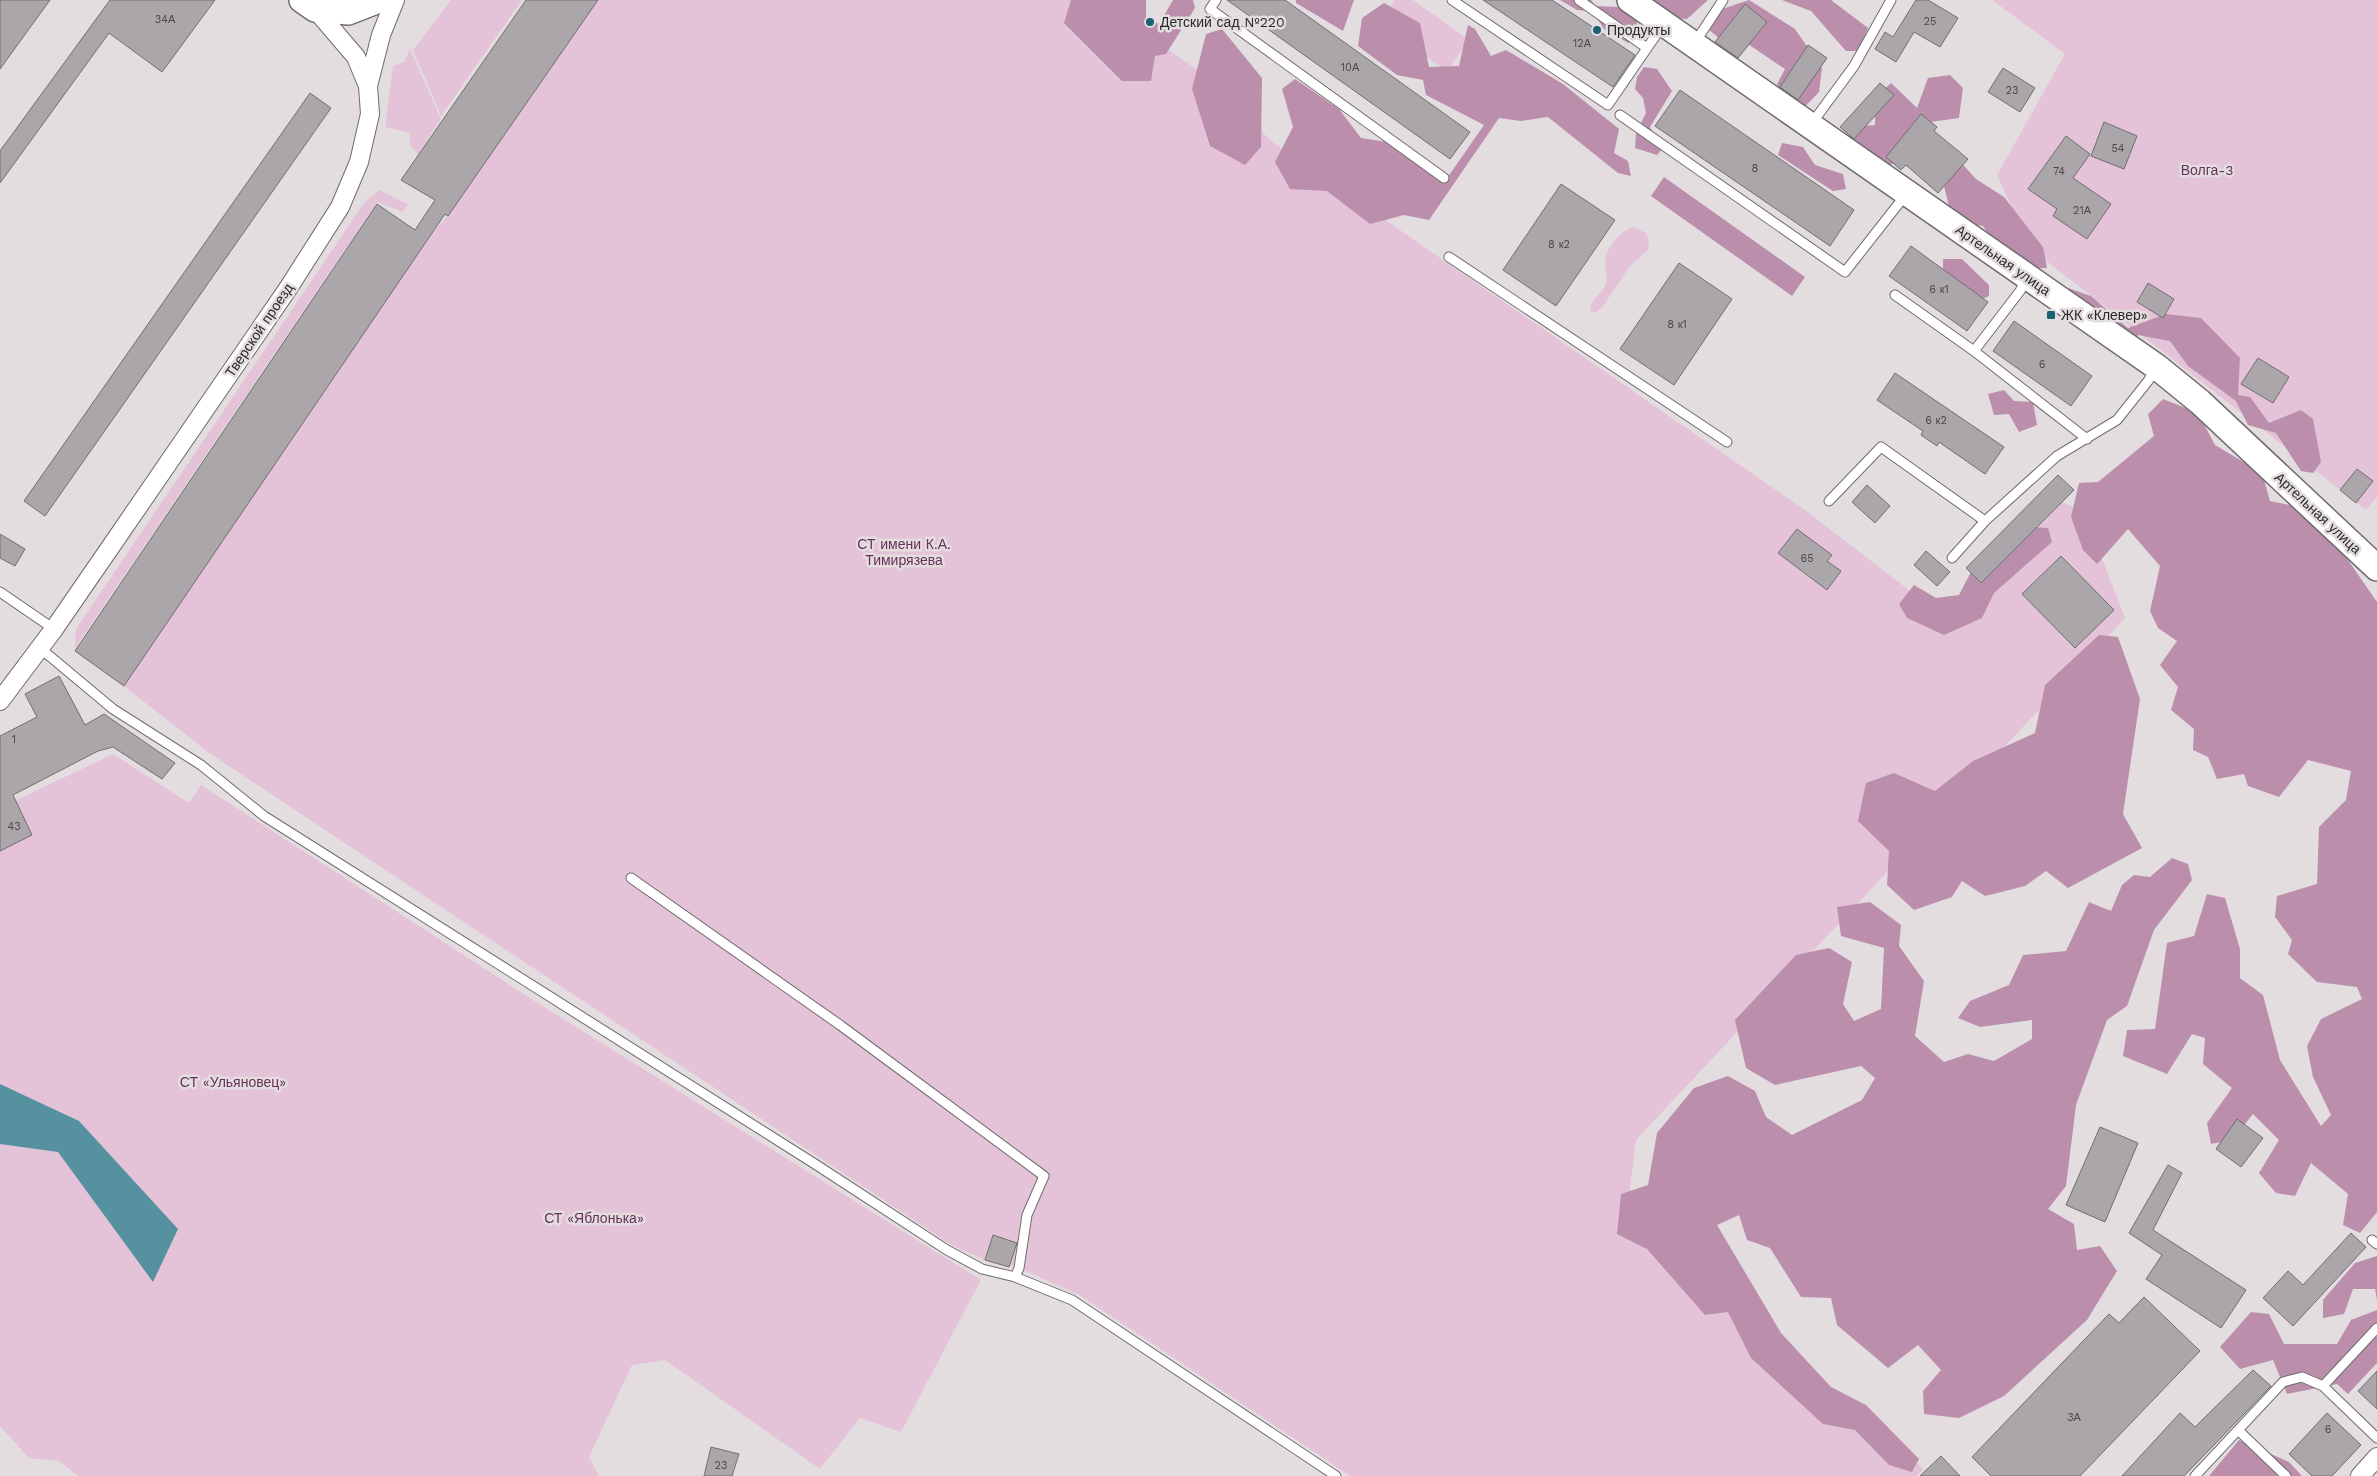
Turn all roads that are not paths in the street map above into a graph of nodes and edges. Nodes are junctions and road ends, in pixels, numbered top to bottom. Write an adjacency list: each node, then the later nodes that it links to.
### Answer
1 (379, 0): 9 (street)
2 (394, 0): 13 (street, Тверской проезд)
3 (1216, 0): 16 (lane)
4 (1452, 0): 12 (lane)
5 (1579, 0): 12 (lane)
6 (1630, 0): 10 (street, Артельная улица)
7 (1723, 0): 11 (lane)
8 (1891, 0): 15 (lane)
9 (309, 5): 13 (street)
10 (1664, 23): 11 (street, Артельная улица); 12 (lane)
11 (1694, 44): 15 (street, Артельная улица)
12 (1647, 48)
13 (368, 86): 30 (street, Тверской проезд)
14 (1620, 115): 17 (lane)
15 (1810, 125): 17 (street, Артельная улица)
16 (1444, 178)
17 (1907, 193): 19 (street, Артельная улица)
18 (1449, 257): 24 (lane)
19 (2027, 277): 21 (lane); 22 (street, Артельная улица)
20 (1895, 295): 21 (lane)
21 (1974, 350): 23 (lane)
22 (2157, 367): 23 (lane); 28 (street, Артельная улица)
23 (2087, 439): 26 (lane)
24 (1727, 442)
25 (1829, 501): 26 (lane)
26 (1985, 521): 27 (lane)
27 (1952, 558)
28 (2377, 568)
29 (0, 592): 30 (lane)
30 (54, 629): 31 (street, Тверской проезд)
31 (40, 648): 32 (street, Тверской проезд); 34 (lane)
32 (0, 701)
33 (631, 878): 34 (lane)
34 (1015, 1277): 41 (lane)
35 (2377, 1328): 36 (lane)
36 (2323, 1386): 37 (lane); 38 (lane)
37 (2238, 1430): 40 (lane); 42 (lane)
38 (2377, 1438)
39 (2377, 1457): 43 (street)
40 (2279, 1474)
41 (1336, 1476)
42 (2195, 1476)
43 (2360, 1476)

